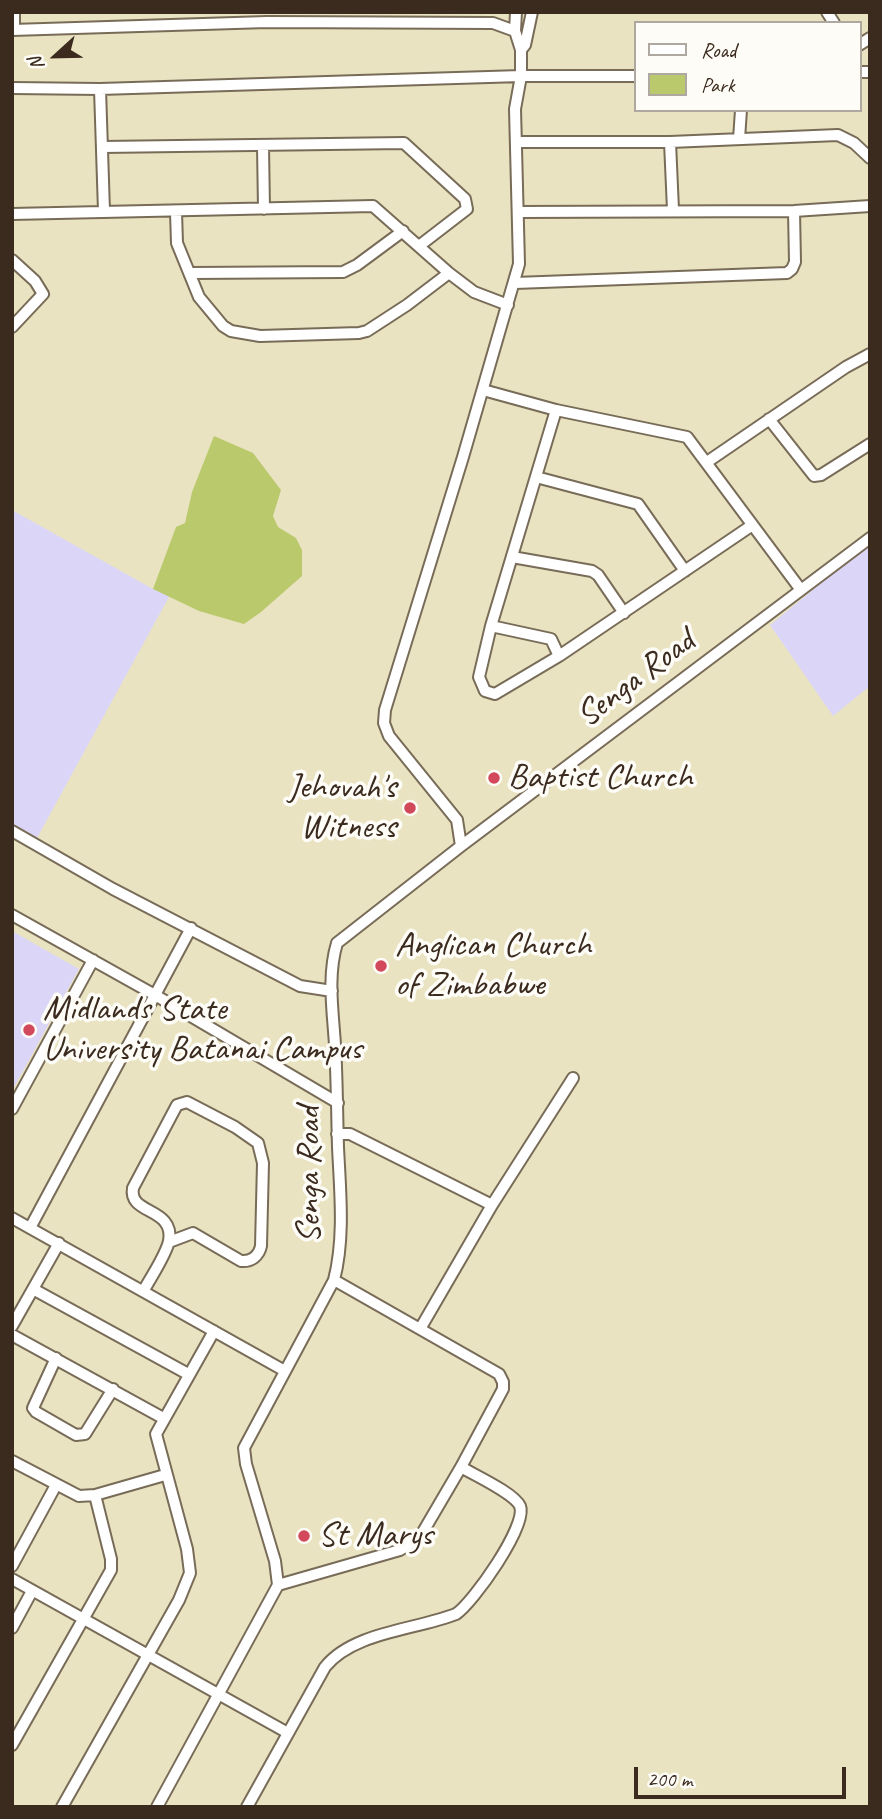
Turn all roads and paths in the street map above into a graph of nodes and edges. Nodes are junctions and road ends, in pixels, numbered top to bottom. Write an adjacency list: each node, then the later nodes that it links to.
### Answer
1 (15, 12): 4 (street)
2 (516, 12): 5 (street)
3 (532, 12): 6 (street)
4 (13, 30): 5 (street)
5 (515, 31): 6 (street)
6 (521, 50): 7 (street)
7 (521, 76): 8 (street); 10 (street); 13 (street)
8 (634, 76)
9 (12, 89): 10 (street)
10 (100, 89): 16 (street)
11 (741, 112): 12 (street)
12 (739, 139): 14 (street); 17 (street)
13 (517, 142): 14 (street); 24 (street)
14 (670, 142): 20 (street)
15 (263, 146): 16 (street); 19 (street); 27 (street)
16 (103, 147): 21 (street)
17 (870, 158)
18 (870, 206): 22 (street)
19 (264, 209): 23 (street); 26 (street)
20 (673, 210): 22 (street); 24 (street)
21 (104, 211): 23 (street); 25 (street)
22 (794, 211): 31 (street)
23 (176, 212): 29 (street)
24 (518, 212): 31 (street)
25 (12, 214)
26 (402, 231): 27 (street); 29 (street)
27 (419, 246): 30 (street)
28 (12, 260): 33 (street)
29 (191, 273): 30 (street)
30 (449, 273): 32 (street)
31 (515, 283): 32 (street)
32 (508, 305): 35 (street)
33 (12, 327)
34 (870, 354): 37 (street)
35 (483, 390): 36 (street); 49 (street)
36 (555, 410): 39 (street); 40 (street)
37 (769, 419): 38 (street); 39 (street)
38 (870, 444)
39 (707, 461): 41 (street)
40 (536, 477): 43 (street); 44 (street)
41 (751, 526): 44 (street); 45 (street)
42 (870, 538): 45 (street, Senga Road)
43 (512, 557): 46 (street); 47 (street)
44 (685, 571): 46 (street)
45 (801, 590): 51 (street, Senga Road)
46 (624, 613): 48 (street)
47 (491, 626): 48 (street); 48 (street)
48 (559, 656)
49 (457, 820): 51 (street); 52 (street)
50 (12, 831): 54 (street)
51 (479, 833): 52 (street, Senga Road)
52 (461, 846): 56 (street, Senga Road)
53 (12, 915): 55 (street)
54 (191, 929): 56 (street); 57 (street)
55 (93, 960): 57 (street); 60 (street)
56 (332, 992): 59 (street, Senga Road)
57 (155, 995): 59 (street); 64 (street)
58 (573, 1078): 62 (street)
59 (338, 1102): 61 (street, Senga Road)
60 (12, 1109)
61 (337, 1134): 62 (street); 67 (street, Senga Road)
62 (492, 1205): 71 (street)
63 (12, 1218): 64 (street)
64 (30, 1228): 66 (street)
65 (169, 1242): 65 (street); 69 (street)
66 (59, 1243): 68 (street); 69 (street)
67 (334, 1280): 71 (street); 75 (street, Senga Road)
68 (33, 1289): 70 (street); 76 (street)
69 (144, 1290): 72 (street)
70 (12, 1326)
71 (419, 1329): 80 (street)
72 (214, 1331): 75 (street); 76 (street)
73 (12, 1335): 74 (street)
74 (57, 1358): 77 (street); 77 (street)
75 (285, 1371): 86 (street, Senga Road)
76 (188, 1374): 78 (street)
77 (113, 1389): 78 (street)
78 (163, 1418): 81 (street)
79 (12, 1461): 82 (street)
80 (461, 1467): 86 (street); 92 (street)
81 (165, 1475): 83 (street); 90 (street)
82 (56, 1485): 83 (street); 84 (street)
83 (95, 1495): 88 (street)
84 (12, 1566)
85 (12, 1579): 87 (street)
86 (278, 1585): 91 (street)
87 (32, 1591): 88 (street); 89 (street)
88 (83, 1619): 90 (street); 93 (street)
89 (12, 1628)
90 (148, 1657): 91 (street); 94 (street)
91 (218, 1696): 92 (street); 95 (street)
92 (288, 1733): 96 (street)
93 (12, 1745)
94 (62, 1807)
95 (157, 1807)
96 (247, 1807)

